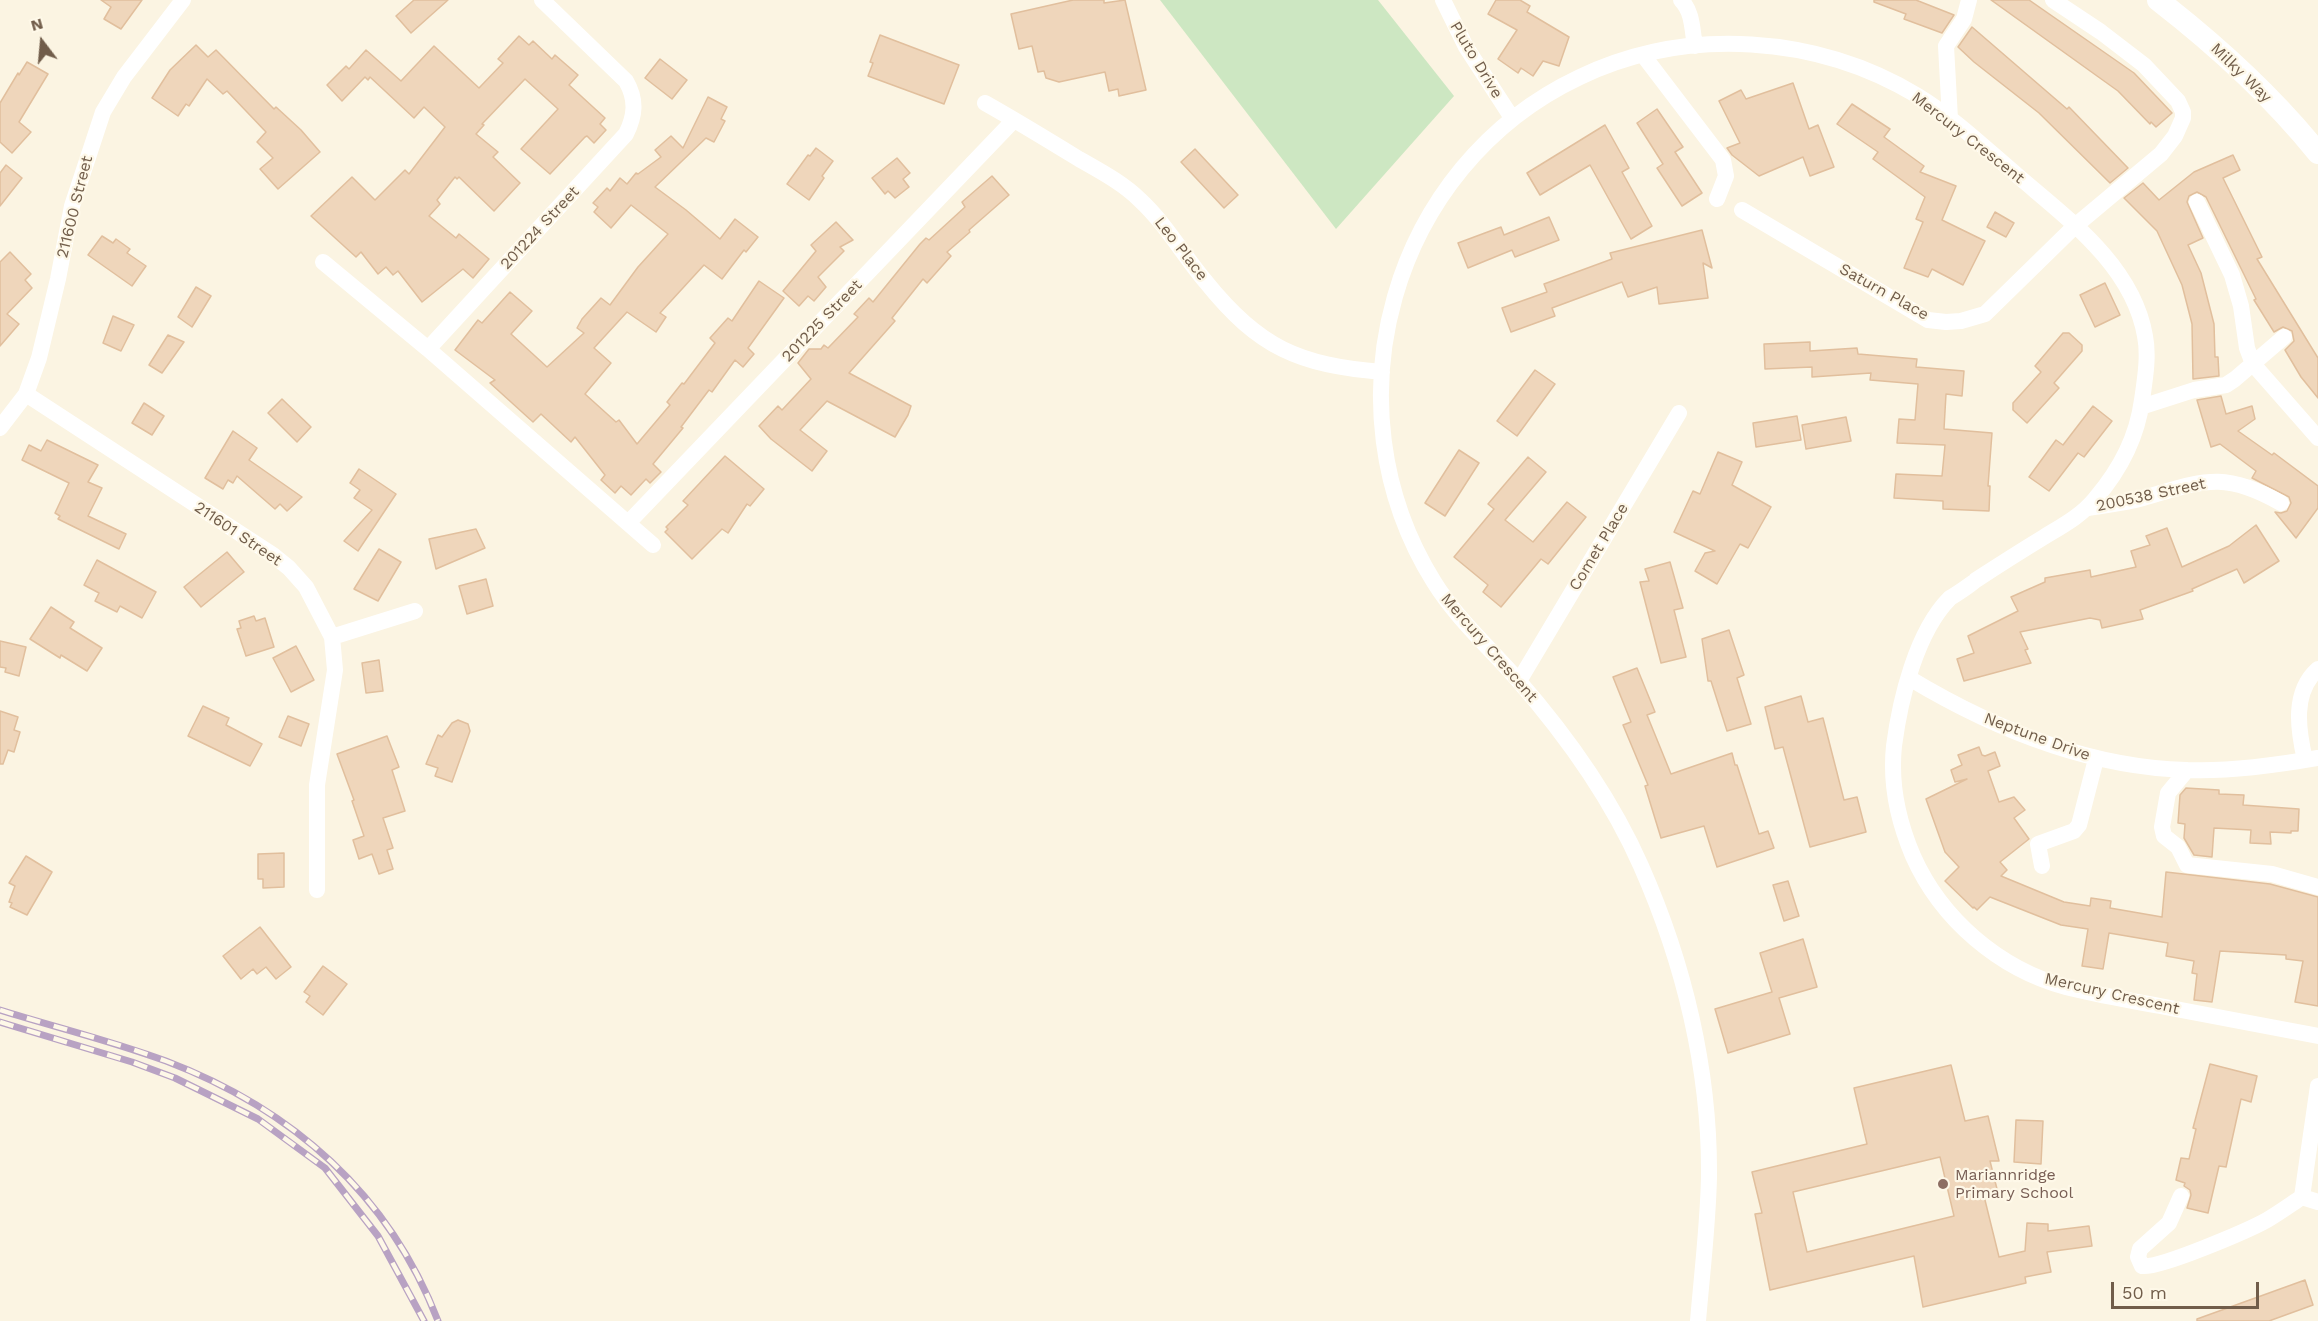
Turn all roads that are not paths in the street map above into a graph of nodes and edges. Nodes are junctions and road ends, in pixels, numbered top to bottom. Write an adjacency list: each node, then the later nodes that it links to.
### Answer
1 (183, 0): 24 (street, 211600 Street)
2 (542, 0): 21 (street, 201224 Street)
3 (1443, 0): 11 (street, Pluto Drive)
4 (1681, 0): 8 (street)
5 (1969, 0): 12 (street)
6 (2053, 0): 18 (street, Saturn Place)
7 (2158, 0): 14 (street, Milky Way)
8 (1695, 46): 9 (street, Mercury Crescent); 12 (street, Mercury Crescent)
9 (1643, 54): 11 (street, Mercury Crescent); 15 (street)
10 (985, 103): 13 (street, Leo Place)
11 (1512, 118): 23 (street, Mercury Crescent)
12 (1950, 119): 18 (street, Mercury Crescent)
13 (1014, 120): 23 (street, Leo Place); 31 (street, 201225 Street)
14 (2318, 153)
15 (1717, 198)
16 (2197, 202): 22 (street)
17 (1742, 210): 18 (street, Saturn Place)
18 (2075, 226): 25 (street, Mercury Crescent)
19 (323, 262): 21 (street)
20 (2284, 338): 22 (street)
21 (428, 349): 31 (street)
22 (2253, 364): 25 (street); 28 (street)
23 (1382, 372): 37 (street, Mercury Crescent)
24 (26, 394): 27 (street, 211600 Street); 34 (street, 211601 Street)
25 (2142, 407): 30 (street, Mercury Crescent)
26 (1679, 413): 37 (street, Comet Place)
27 (0, 428)
28 (2318, 438)
29 (2281, 502): 30 (street, 200538 Street)
30 (2088, 508): 36 (street, Mercury Crescent)
31 (629, 522): 32 (street)
32 (653, 544)
33 (415, 611): 34 (street)
34 (333, 637): 43 (street, 211601 Street)
35 (2318, 669): 39 (street)
36 (1909, 678): 38 (street, Neptune Drive); 44 (street, Mercury Crescent)
37 (1519, 681): 48 (street, Mercury Crescent)
38 (2096, 759): 40 (street, Neptune Drive); 41 (street)
39 (2311, 759): 40 (street, Neptune Drive)
40 (2187, 771): 42 (street)
41 (2042, 866)
42 (2318, 887)
43 (317, 890)
44 (2318, 1036)
45 (2318, 1086): 47 (street)
46 (2181, 1196): 47 (street)
47 (2310, 1200)
48 (1698, 1321)

